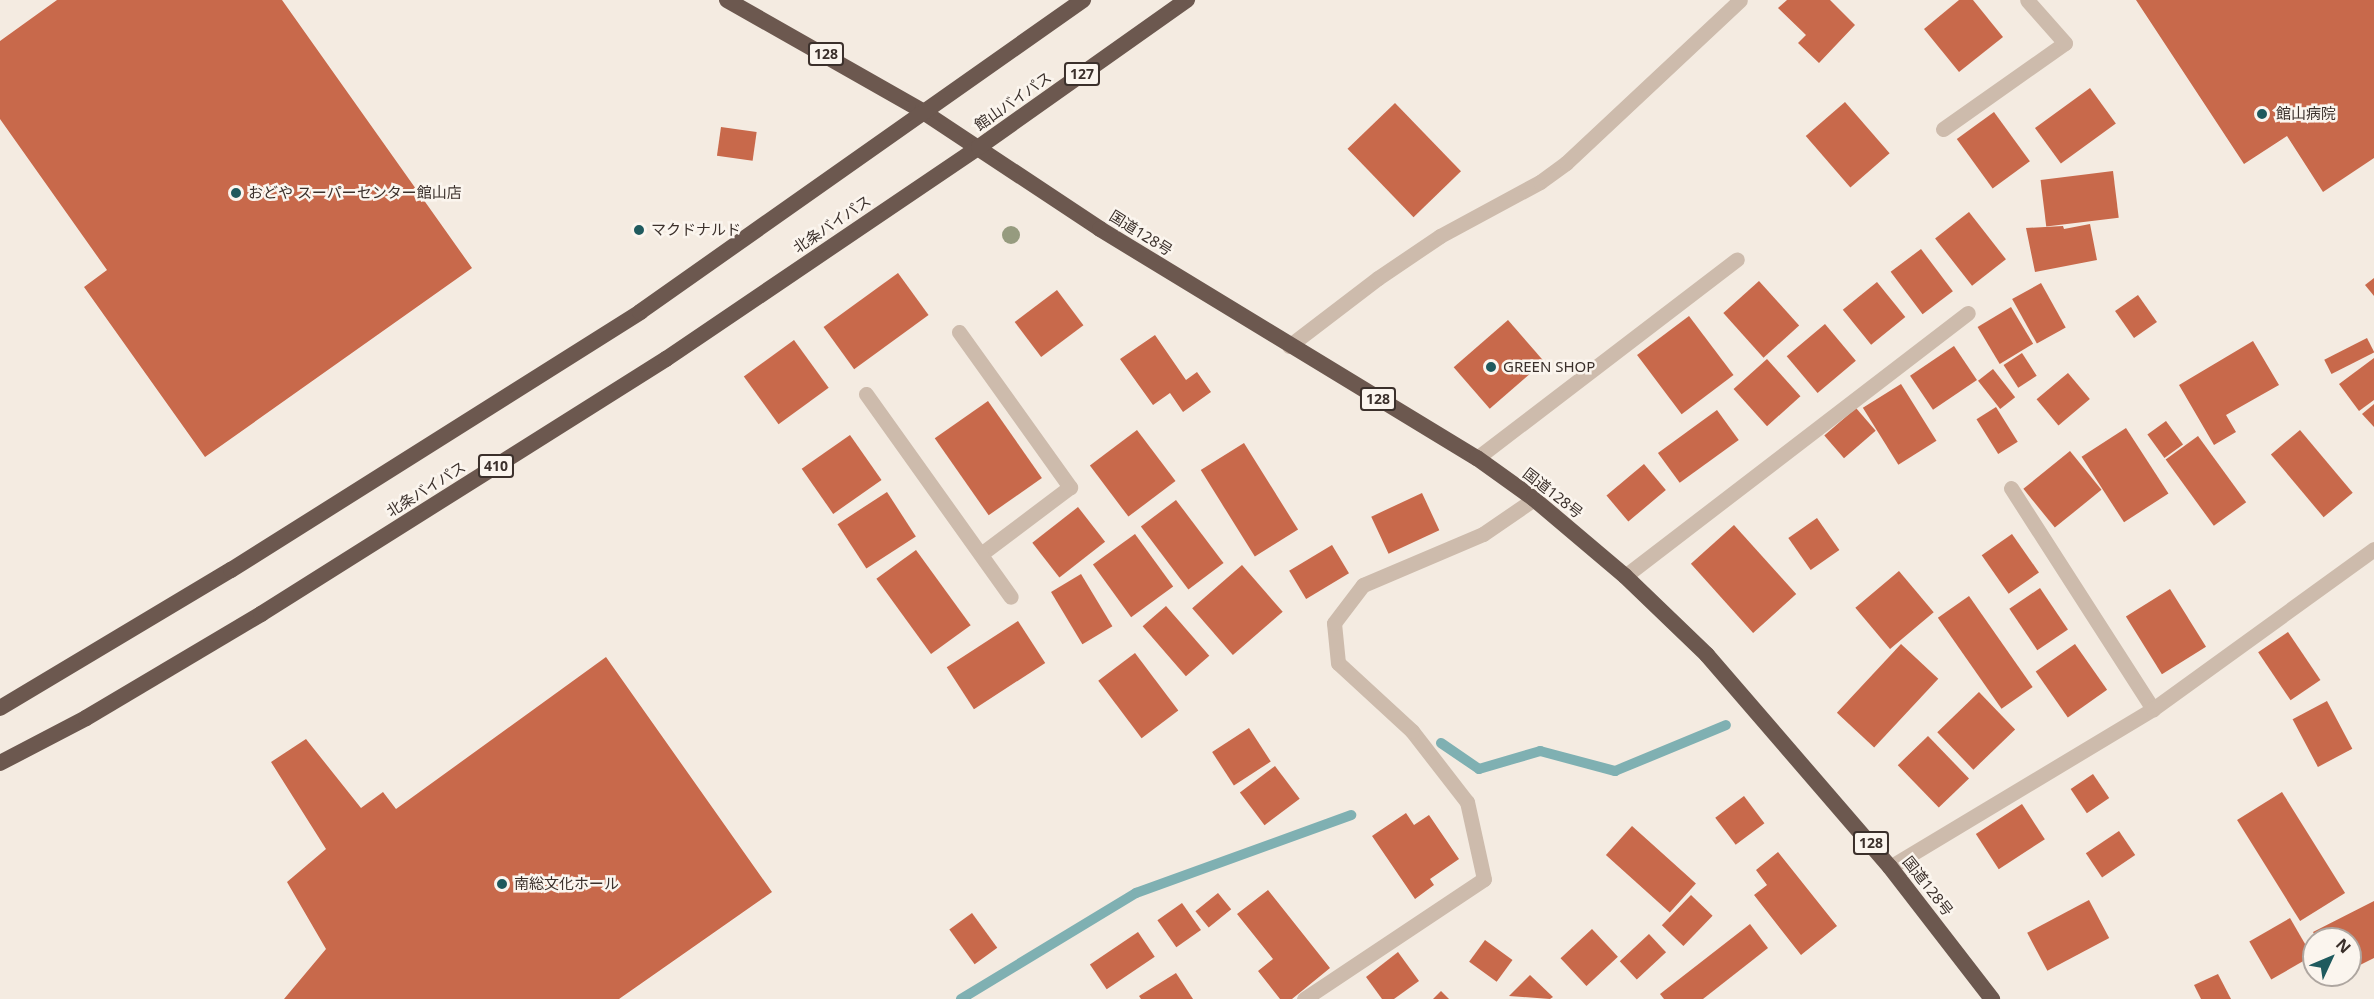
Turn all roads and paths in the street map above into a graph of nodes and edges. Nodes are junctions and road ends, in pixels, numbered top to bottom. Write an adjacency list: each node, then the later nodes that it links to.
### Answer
1 (727, 0): 6 (highway, 128)
2 (1083, 0): 6 (highway)
3 (1186, 0): 8 (highway, 館山バイパス / 127)
4 (1740, 0): 12 (street)
5 (2027, 0): 7 (street)
6 (922, 111): 8 (highway, 128); 21 (highway)
7 (1943, 129)
8 (978, 147): 12 (highway, 国道128号 / 128); 23 (highway, 北条バイパス / 410)
9 (1737, 260): 14 (street)
10 (1968, 313): 19 (street)
11 (959, 332): 18 (street)
12 (1289, 346): 14 (highway, 国道128号 / 128)
13 (866, 393): 18 (street)
14 (1478, 458): 16 (highway, 国道128号 / 128)
15 (2011, 488): 22 (street)
16 (1534, 498): 19 (highway, 国道128号 / 128); 25 (street)
17 (2374, 549): 22 (street)
18 (981, 554): 20 (street)
19 (1625, 576): 24 (highway, 国道128号 / 128)
20 (1011, 597)
21 (0, 708)
22 (2153, 709): 24 (street)
23 (0, 763)
24 (1890, 867): 26 (highway, 国道128号 / 128)
25 (1304, 999)
26 (1992, 999)

